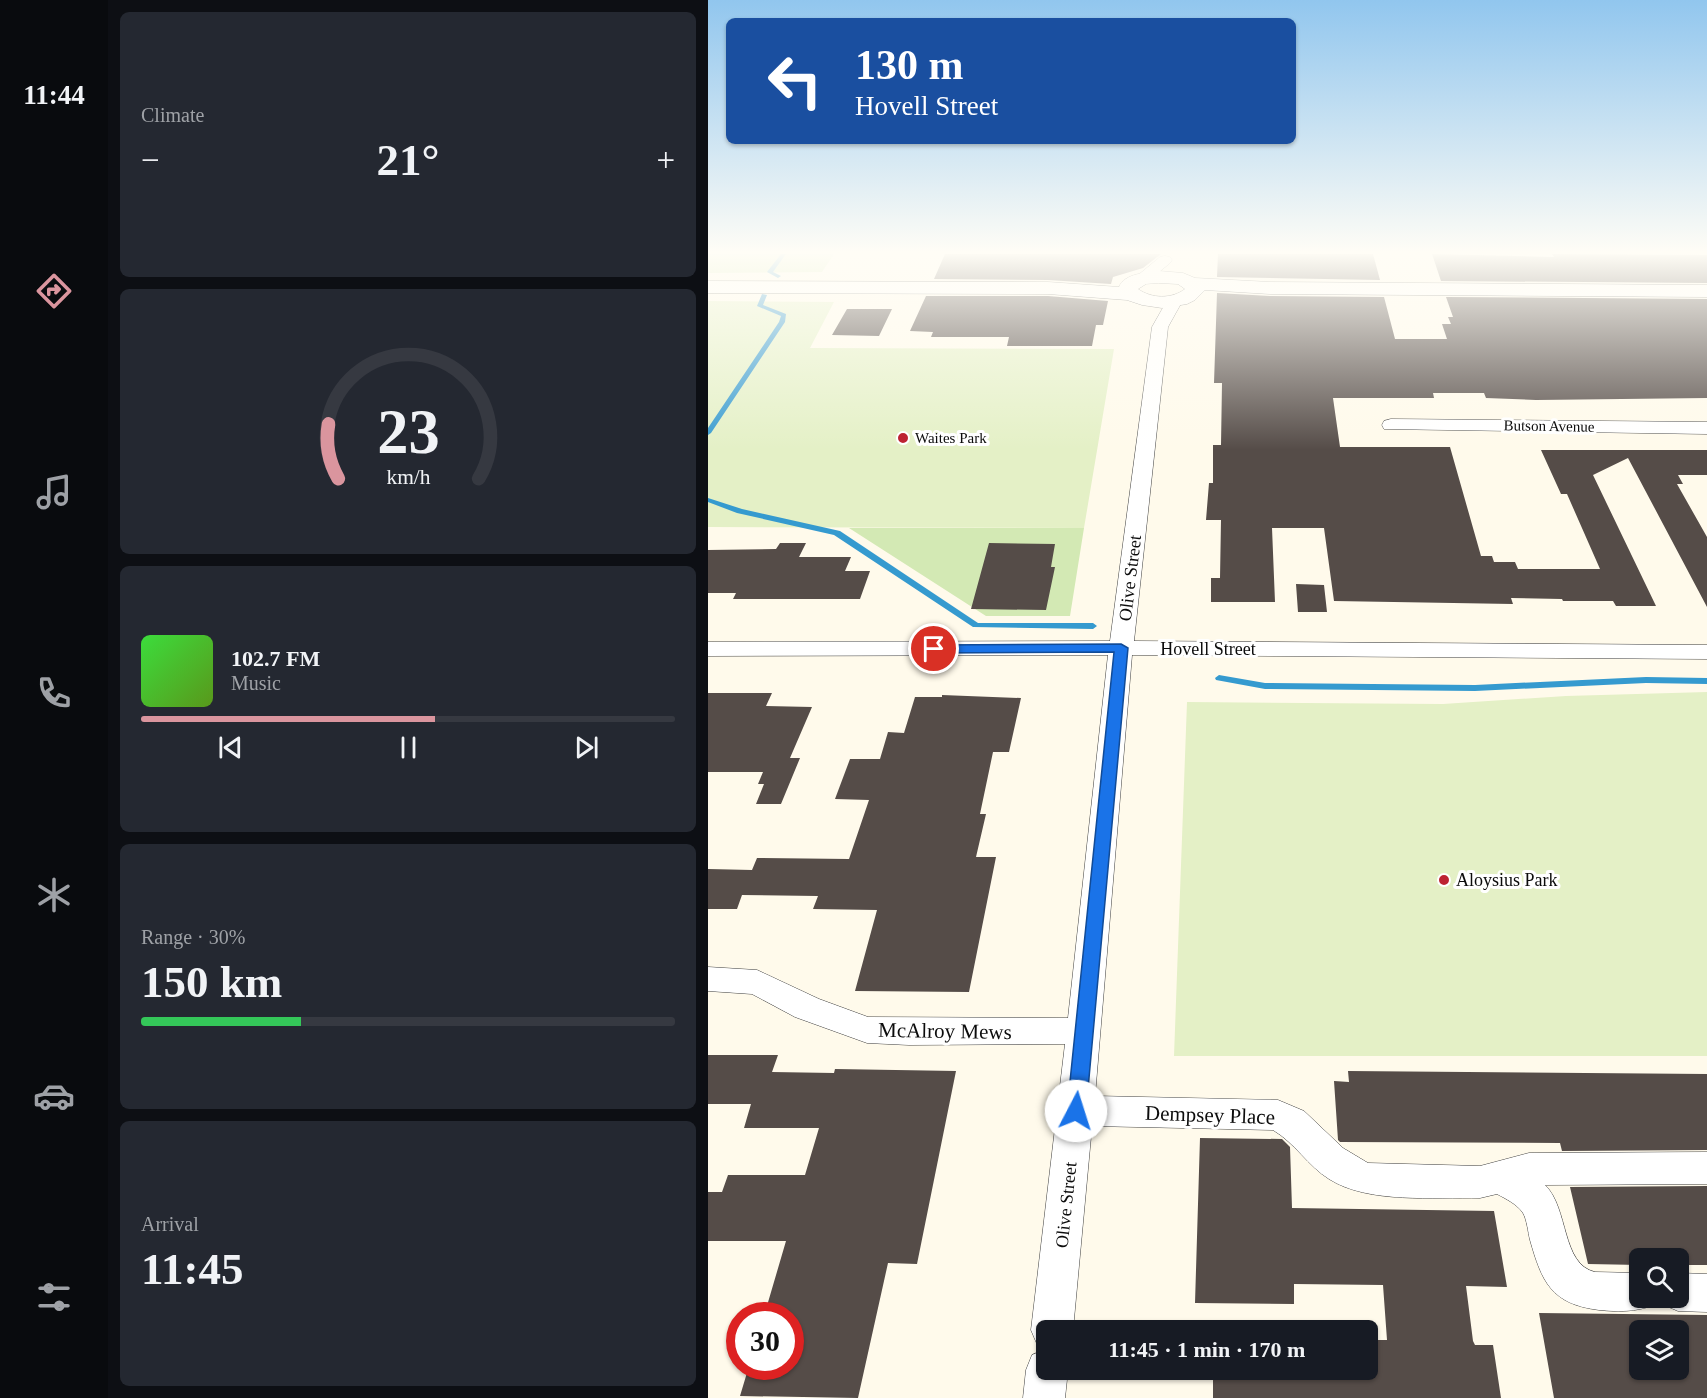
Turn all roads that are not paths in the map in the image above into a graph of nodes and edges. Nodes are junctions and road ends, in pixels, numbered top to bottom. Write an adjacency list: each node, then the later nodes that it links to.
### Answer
1 (1155, 319): 3 (street)
2 (1165, 319): 3 (street, Olive Street)
3 (1160, 327): 6 (street, Olive Street)
4 (1391, 425): 5 (street, Butson Avenue)
5 (1707, 428)
6 (1121, 648): 7 (street, Hovell Street); 8 (street, Hovell Street); 10 (street, Olive Street)
7 (708, 649)
8 (1707, 652)
9 (708, 979): 10 (street, McAlroy Mews)
10 (1084, 1031): 11 (street, Olive Street)
11 (1076, 1111): 13 (street, Dempsey Place); 17 (street, Olive Street)
12 (1707, 1168): 13 (street, Dempsey Place)
13 (1500, 1177): 14 (street)
14 (1629, 1292)
15 (1689, 1292): 16 (street)
16 (1707, 1293)
17 (1053, 1320)
18 (1046, 1380): 19 (street)
19 (1044, 1398)

